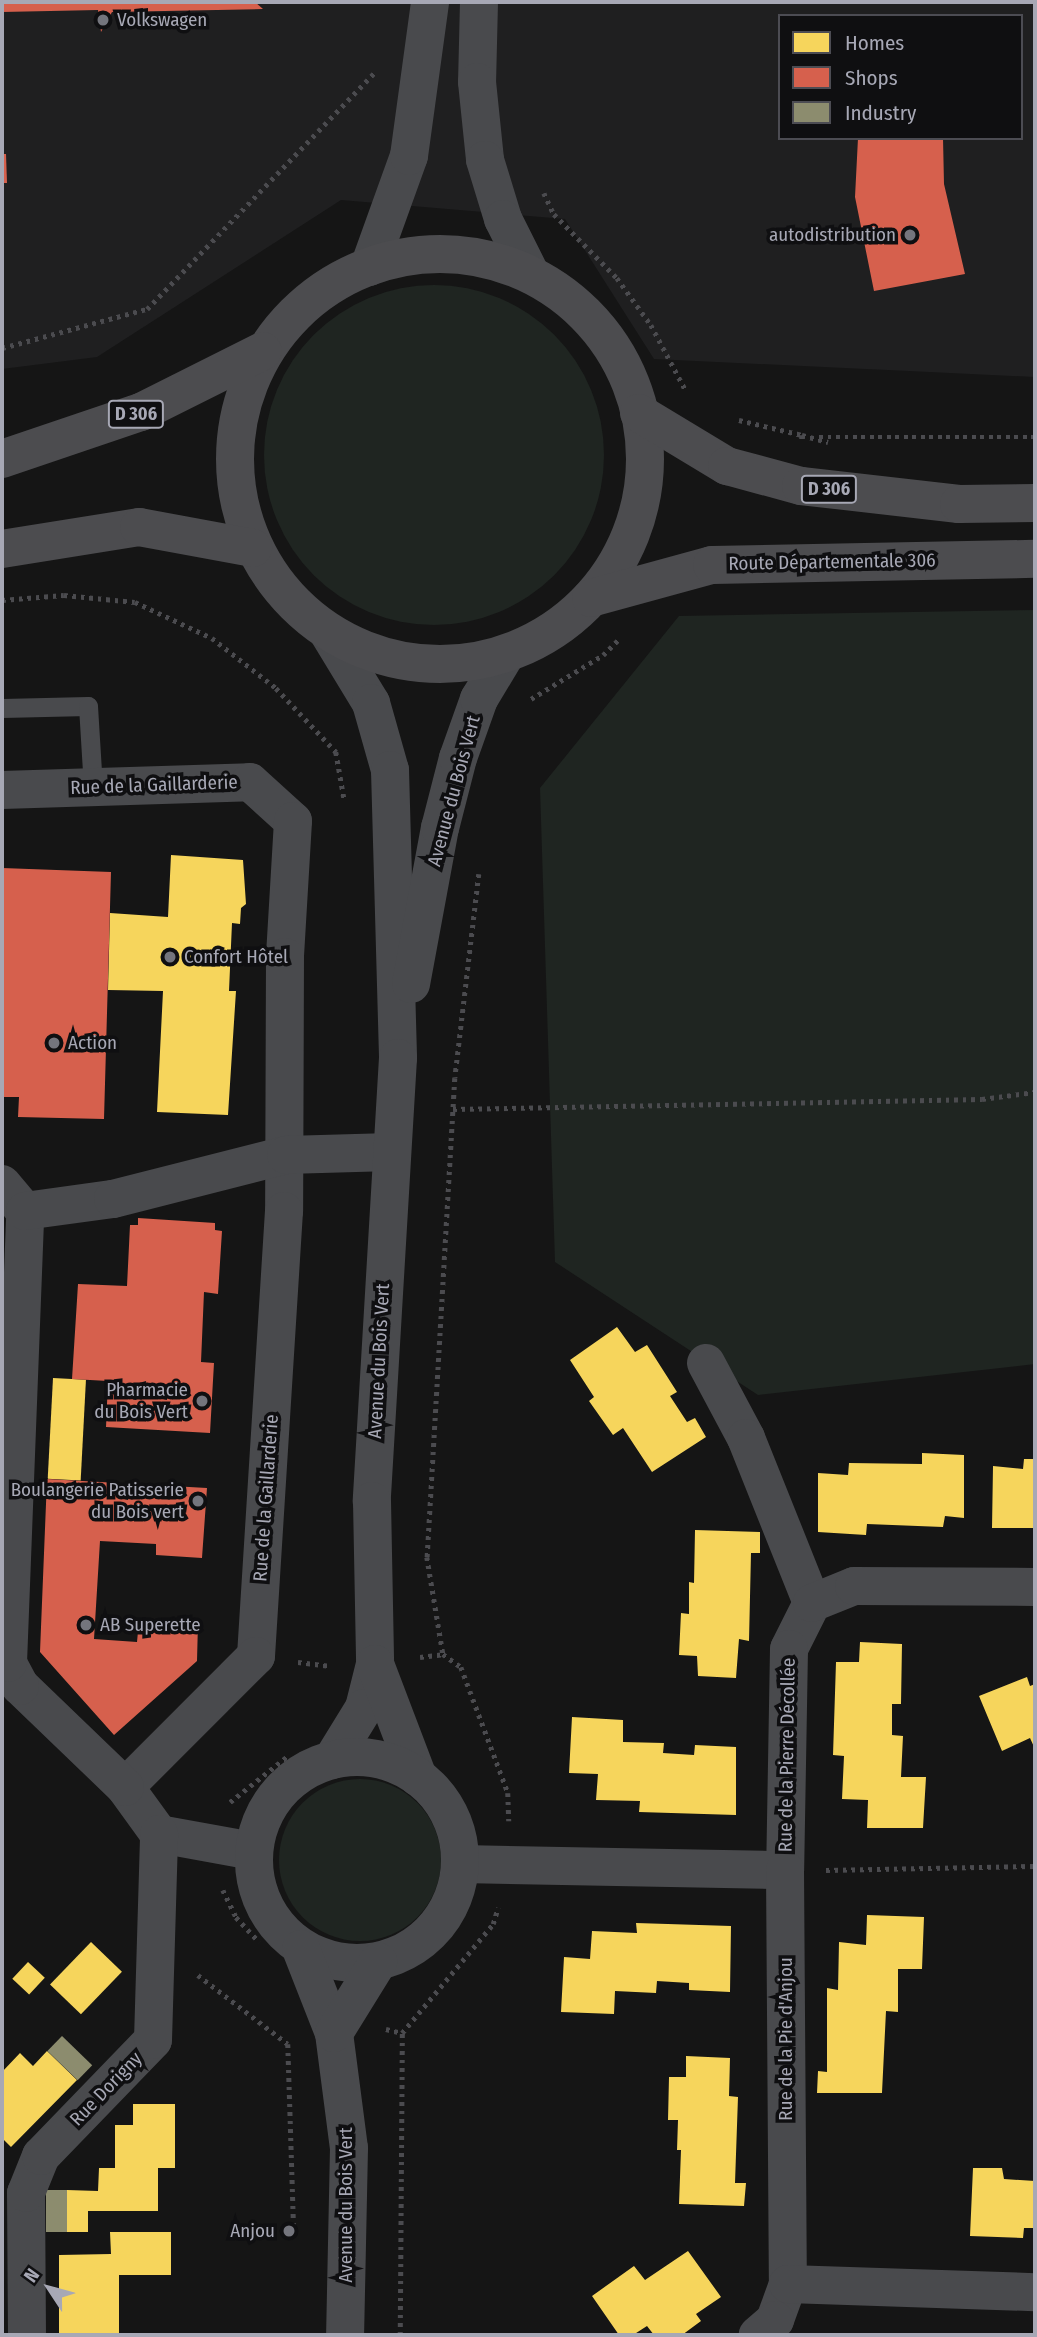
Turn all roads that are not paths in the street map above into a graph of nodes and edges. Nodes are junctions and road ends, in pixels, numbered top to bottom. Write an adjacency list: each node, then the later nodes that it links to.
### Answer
1 (430, 2): 3 (street)
2 (479, 2): 4 (street)
3 (369, 267): 4 (main road); 5 (main road)
4 (530, 273): 6 (main road)
5 (263, 351): 7 (main road, D 306); 9 (main road)
6 (639, 413): 8 (main road, D 306); 12 (main road)
7 (2, 459)
8 (1035, 503)
9 (253, 548): 10 (main road); 13 (main road)
10 (2, 549)
11 (1035, 559): 12 (main road, Route Départementale 306)
12 (591, 598): 14 (main road)
13 (329, 634): 14 (main road); 18 (street, Avenue du Bois Vert)
14 (506, 654): 18 (street, Avenue du Bois Vert)
15 (2, 708): 16 (lane)
16 (93, 787): 17 (street, Rue de la Gaillarderie); 20 (street, Rue de la Gaillarderie)
17 (2, 790)
18 (398, 1058): 19 (street, Avenue du Bois Vert)
19 (391, 1152): 20 (street); 25 (street, Avenue du Bois Vert)
20 (286, 1155): 21 (street); 28 (street, Rue de la Gaillarderie)
21 (14, 1197): 28 (street)
22 (706, 1363): 24 (street)
23 (1035, 1587): 24 (street)
24 (812, 1603): 32 (street, Rue de la Pierre Décollée)
25 (374, 1664): 26 (street, Avenue du Bois Vert); 27 (street, Avenue du Bois Vert)
26 (332, 1760): 27 (street); 30 (street)
27 (418, 1777): 31 (street)
28 (125, 1787): 29 (street)
29 (159, 1834): 30 (street); 38 (street, Rue Dorigny)
30 (253, 1850): 33 (street)
31 (460, 1864): 32 (street); 34 (street)
32 (785, 1870): 36 (street, Rue de la Pie d'Anjou)
33 (301, 1949): 34 (street); 35 (street, Avenue du Bois Vert)
34 (378, 1962): 35 (street)
35 (334, 2033): 39 (street, Avenue du Bois Vert)
36 (788, 2284): 37 (street); 40 (street)
37 (1035, 2292)
38 (27, 2335)
39 (345, 2335)
40 (758, 2335)

